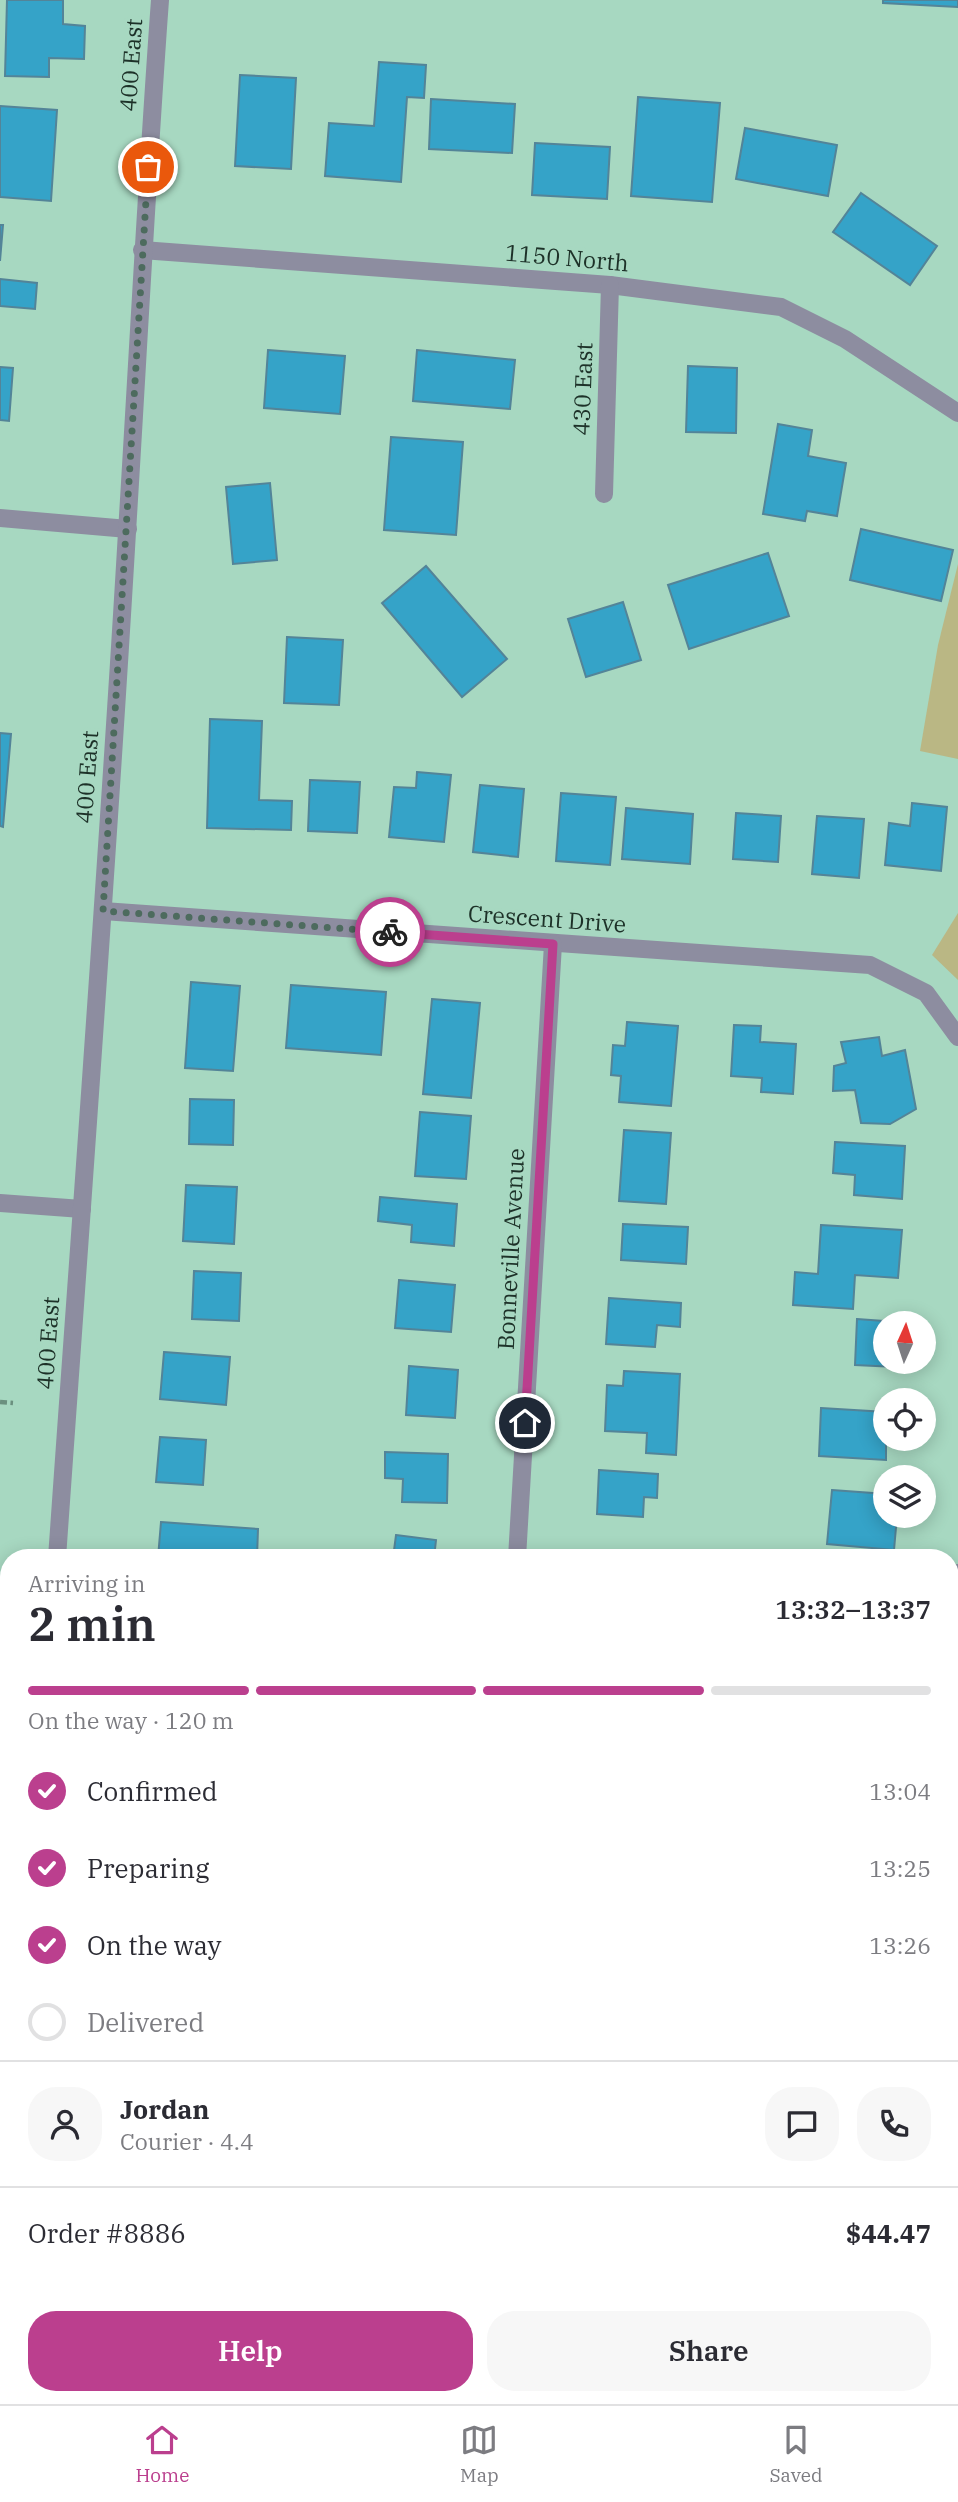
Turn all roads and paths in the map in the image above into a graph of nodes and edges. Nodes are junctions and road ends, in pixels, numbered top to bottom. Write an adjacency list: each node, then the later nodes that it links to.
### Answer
1 (160, 0): 2 (street, 400 East)
2 (142, 250): 3 (street, 1150 North); 7 (street, 400 East)
3 (610, 285): 4 (street, 1150 North); 5 (street, 430 East)
4 (958, 413)
5 (604, 494)
6 (0, 518): 7 (street)
7 (128, 529): 8 (street, 400 East)
8 (103, 911): 9 (street, Crescent Drive); 12 (street, 400 East)
9 (553, 944): 10 (street, Crescent Drive); 16 (street, Bonneville Avenue)
10 (958, 1037)
11 (0, 1203): 12 (street)
12 (82, 1209): 15 (street, 400 East)
13 (0, 1402): 14 (path)
14 (13, 1403)
15 (58, 1549)
16 (518, 1549)

